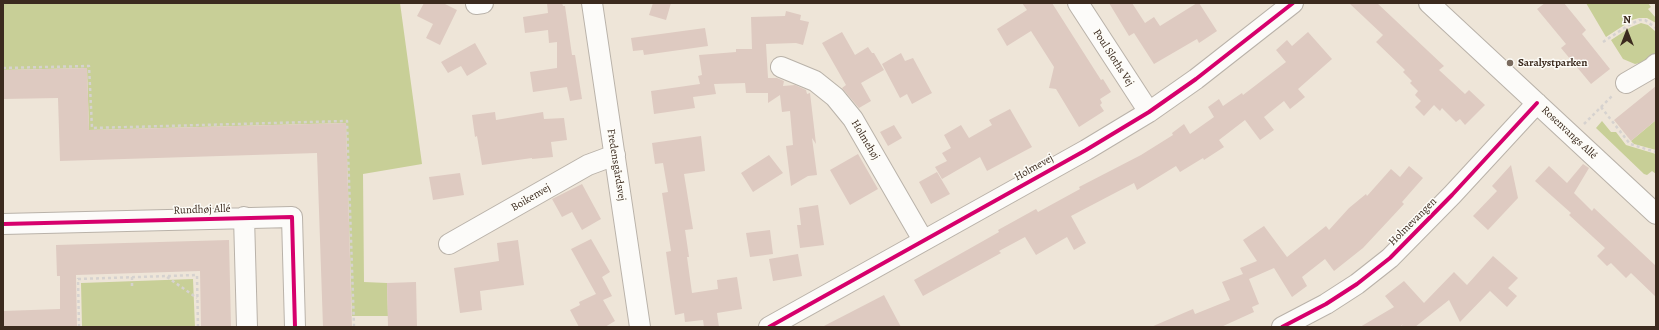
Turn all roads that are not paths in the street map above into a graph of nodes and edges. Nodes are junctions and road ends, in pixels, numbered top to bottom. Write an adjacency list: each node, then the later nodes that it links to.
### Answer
1 (592, 3): 10 (street, Fredensgårdsvej)
2 (1078, 3): 9 (street, Poul Sloths Vej)
3 (1293, 3): 9 (street, Holmevej)
4 (1429, 3): 8 (street, Rosenvangs Allé)
5 (1656, 64): 7 (street)
6 (781, 67): 14 (street, Holmehøj)
7 (1626, 82)
8 (1537, 103): 11 (street, Rosenvangs Allé); 20 (street, Holmevangen)
9 (1149, 112): 14 (street, Holmevej)
10 (615, 155): 15 (street, Boikenvej); 18 (street, Fredensgårdsvej)
11 (1656, 214)
12 (244, 218): 13 (street, Rundhøj Allé); 16 (street, Rundhøj Allé); 17 (street, Rundhøj Allé)
13 (3, 224)
14 (923, 240): 19 (street, Holmevej)
15 (449, 244)
16 (247, 327)
17 (295, 327)
18 (640, 327)
19 (768, 327)
20 (1282, 327)

